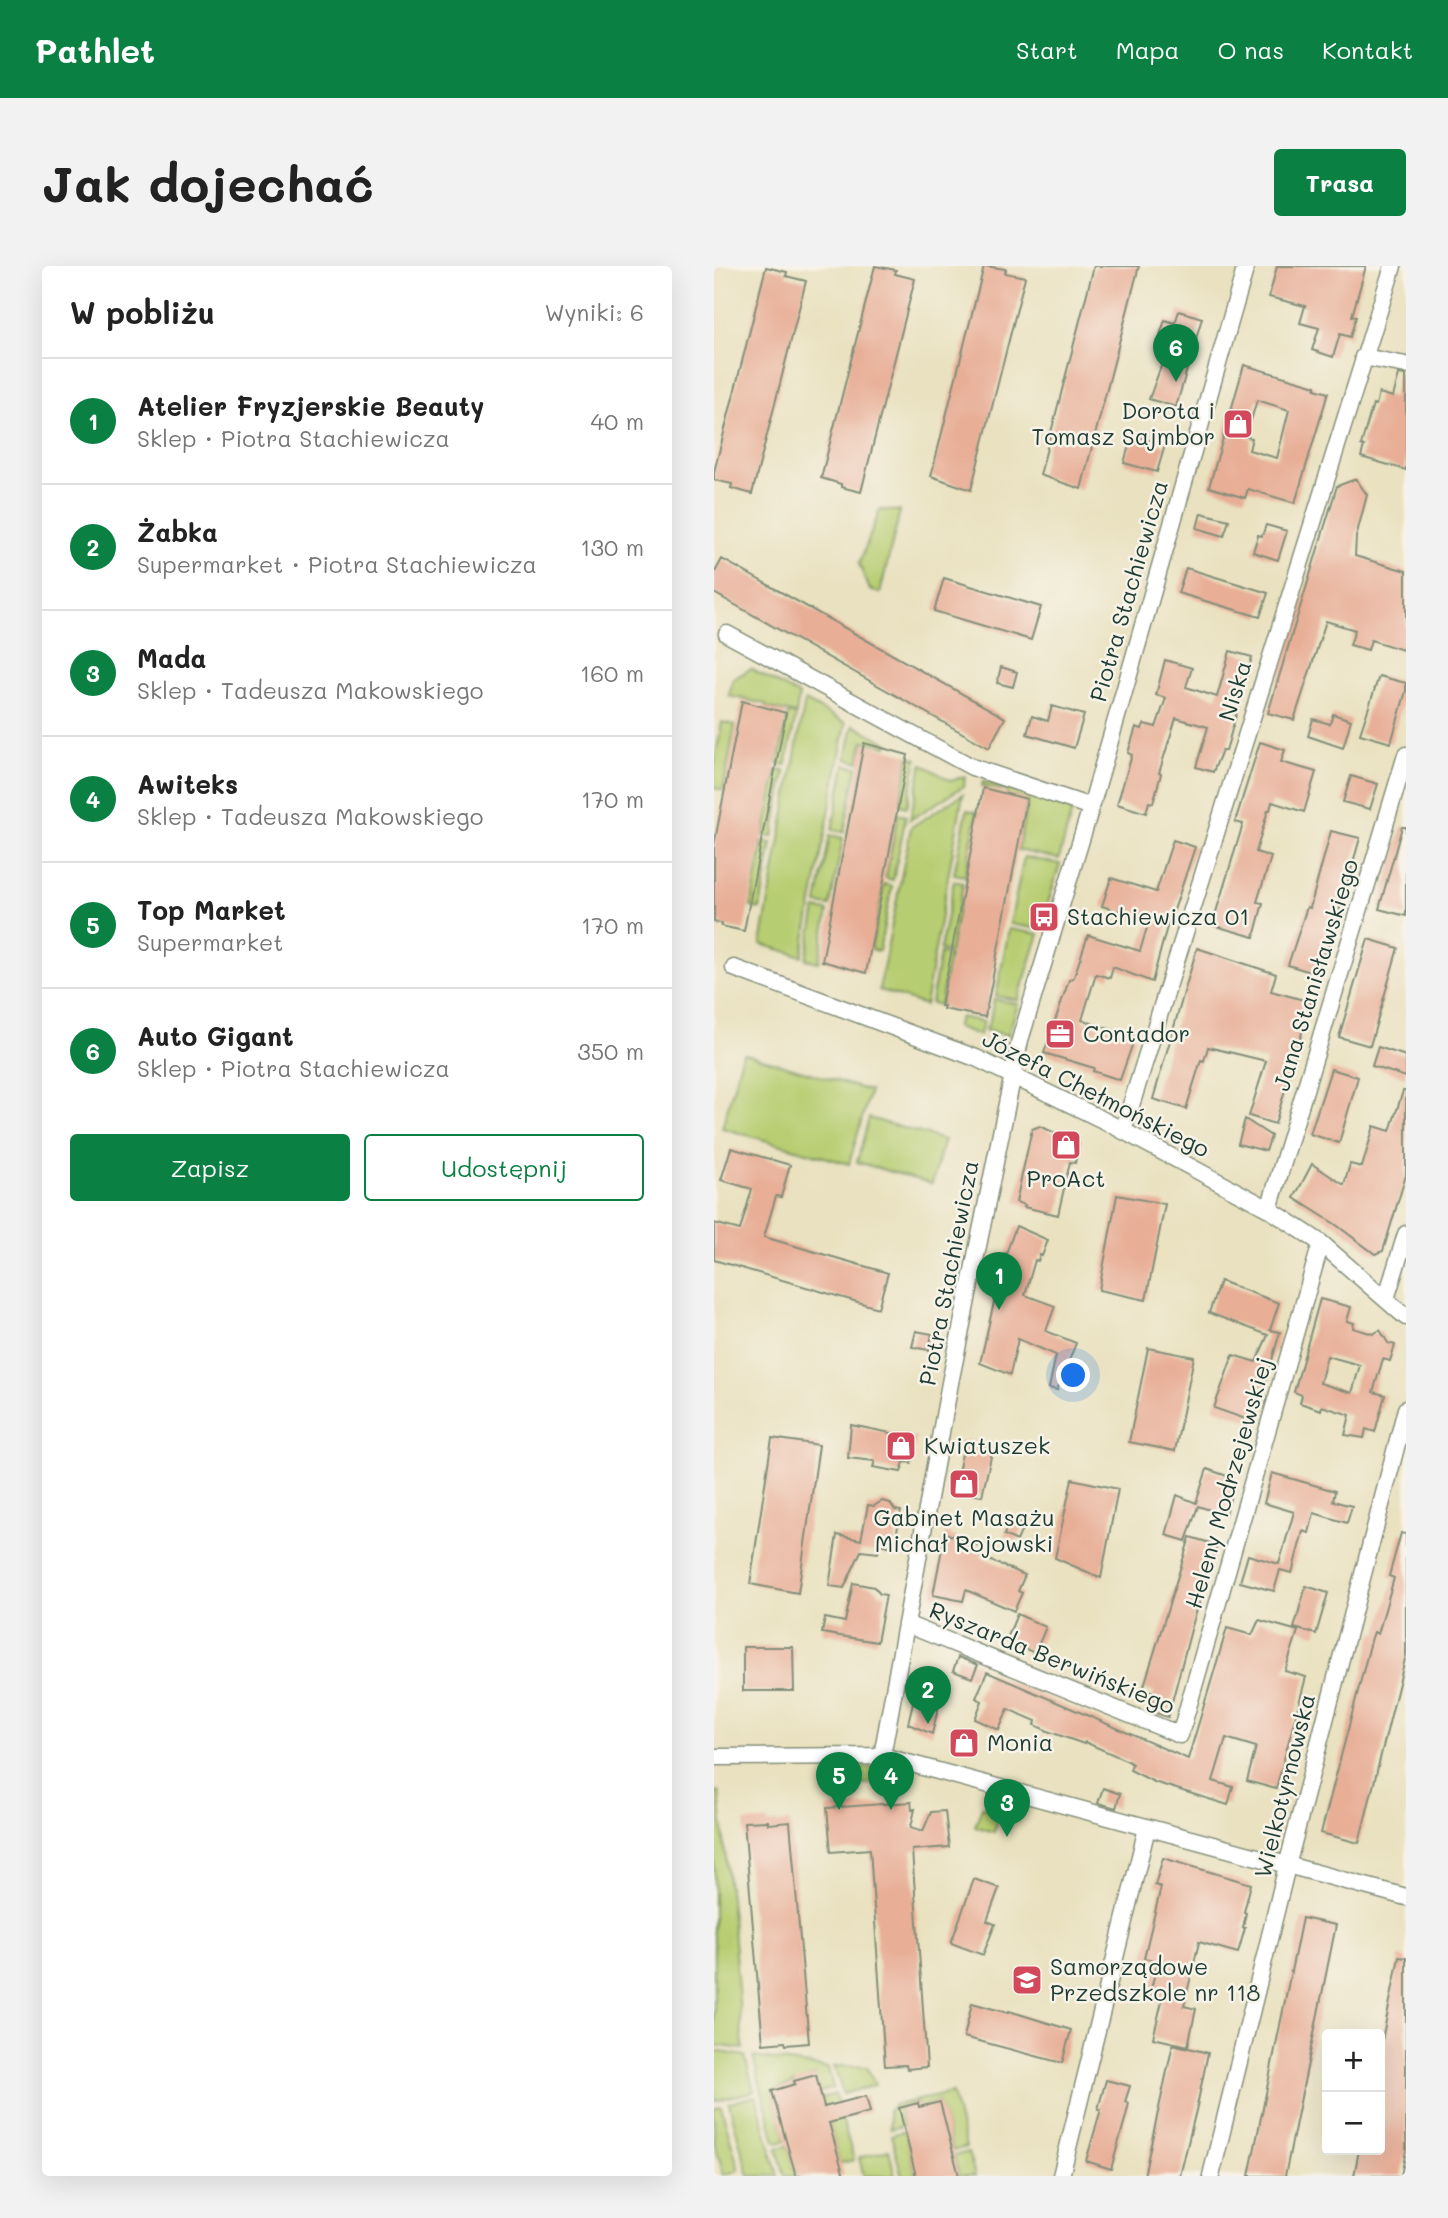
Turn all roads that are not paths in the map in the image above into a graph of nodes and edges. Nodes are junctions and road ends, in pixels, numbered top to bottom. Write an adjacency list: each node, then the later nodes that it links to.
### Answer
1 (1246, 266): 7 (street, Piotra Stachiewicza)
2 (1393, 266): 3 (street, Niska)
3 (1363, 357): 4 (street); 10 (street, Niska)
4 (1406, 365)
5 (727, 634): 7 (street)
6 (1406, 755): 11 (street, Jana Stanisławskiego)
7 (1091, 807): 9 (street, Piotra Stachiewicza)
8 (734, 968): 9 (street, Józefa Chełmońskiego)
9 (1013, 1074): 10 (street, Józefa Chełmońskiego); 17 (street, Piotra Stachiewicza)
10 (1123, 1131): 11 (street, Józefa Chełmońskiego)
11 (1269, 1209): 13 (street, Józefa Chełmońskiego)
12 (1406, 1234): 14 (street)
13 (1321, 1243): 14 (street, Józefa Chełmońskiego); 18 (street, Heleny Modrzejewskiej)
14 (1386, 1299): 15 (street, Józefa Chełmońskiego)
15 (1406, 1317)
16 (1406, 1409): 22 (street, Wielkotyrnowska)
17 (906, 1624): 18 (street, Ryszarda Berwińskiego); 19 (street, Piotra Stachiewicza)
18 (1180, 1735)
19 (883, 1756): 20 (street); 21 (street)
20 (714, 1757)
21 (1147, 1828): 22 (street); 24 (street)
22 (1287, 1866): 23 (street); 25 (street, Wielkotyrnowska)
23 (1406, 1897)
24 (1061, 2176)
25 (1212, 2176)

